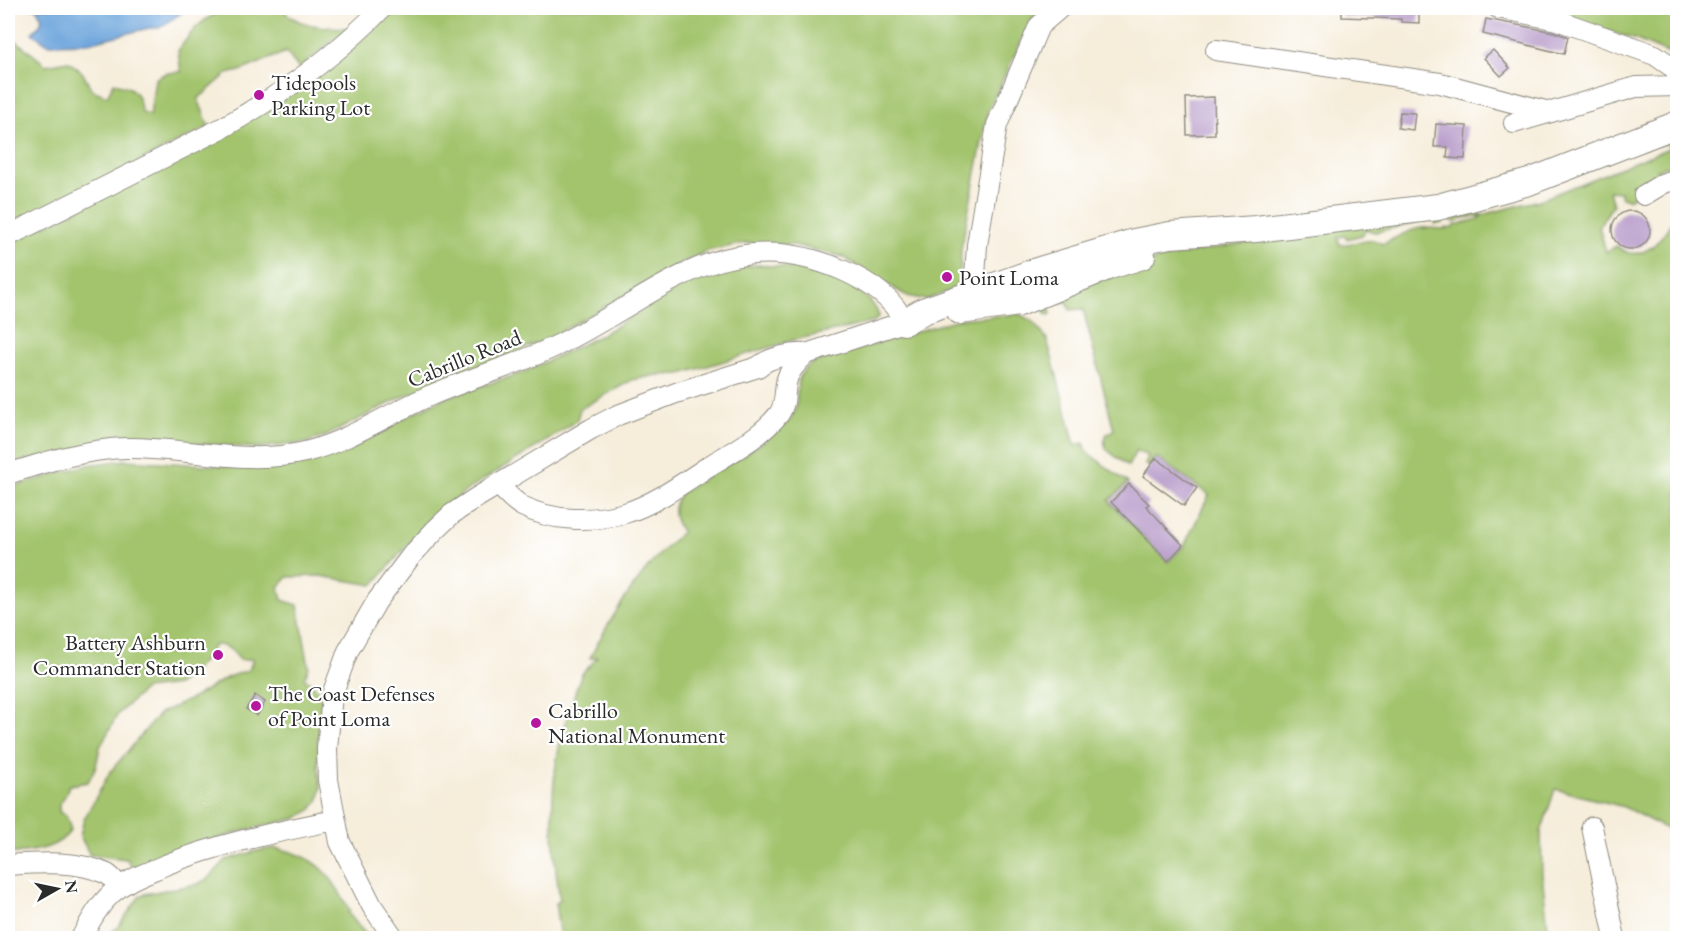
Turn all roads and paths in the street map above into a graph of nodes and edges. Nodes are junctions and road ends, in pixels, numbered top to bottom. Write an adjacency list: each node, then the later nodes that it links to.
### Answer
1 (382, 8): 13 (street)
2 (1060, 8): 14 (street)
3 (1498, 8): 5 (street)
4 (1216, 50): 7 (street)
5 (1677, 71)
6 (1677, 86): 7 (street)
7 (1549, 112): 8 (street)
8 (1514, 123)
9 (1677, 124): 12 (main road)
10 (1677, 179): 11 (street)
11 (1644, 195)
12 (1256, 229): 14 (main road); 15 (main road)
13 (8, 236)
14 (974, 293): 15 (main road)
15 (904, 322): 16 (street); 19 (street, Cabrillo Road)
16 (806, 354): 17 (street); 18 (street)
17 (758, 368): 18 (street); 20 (street)
18 (786, 392): 20 (street)
19 (8, 474)
20 (498, 484): 21 (street)
21 (335, 820): 24 (street); 26 (street)
22 (1592, 827): 27 (street)
23 (8, 865): 24 (street)
24 (120, 887): 25 (street)
25 (81, 939)
26 (394, 939)
27 (1615, 939)

